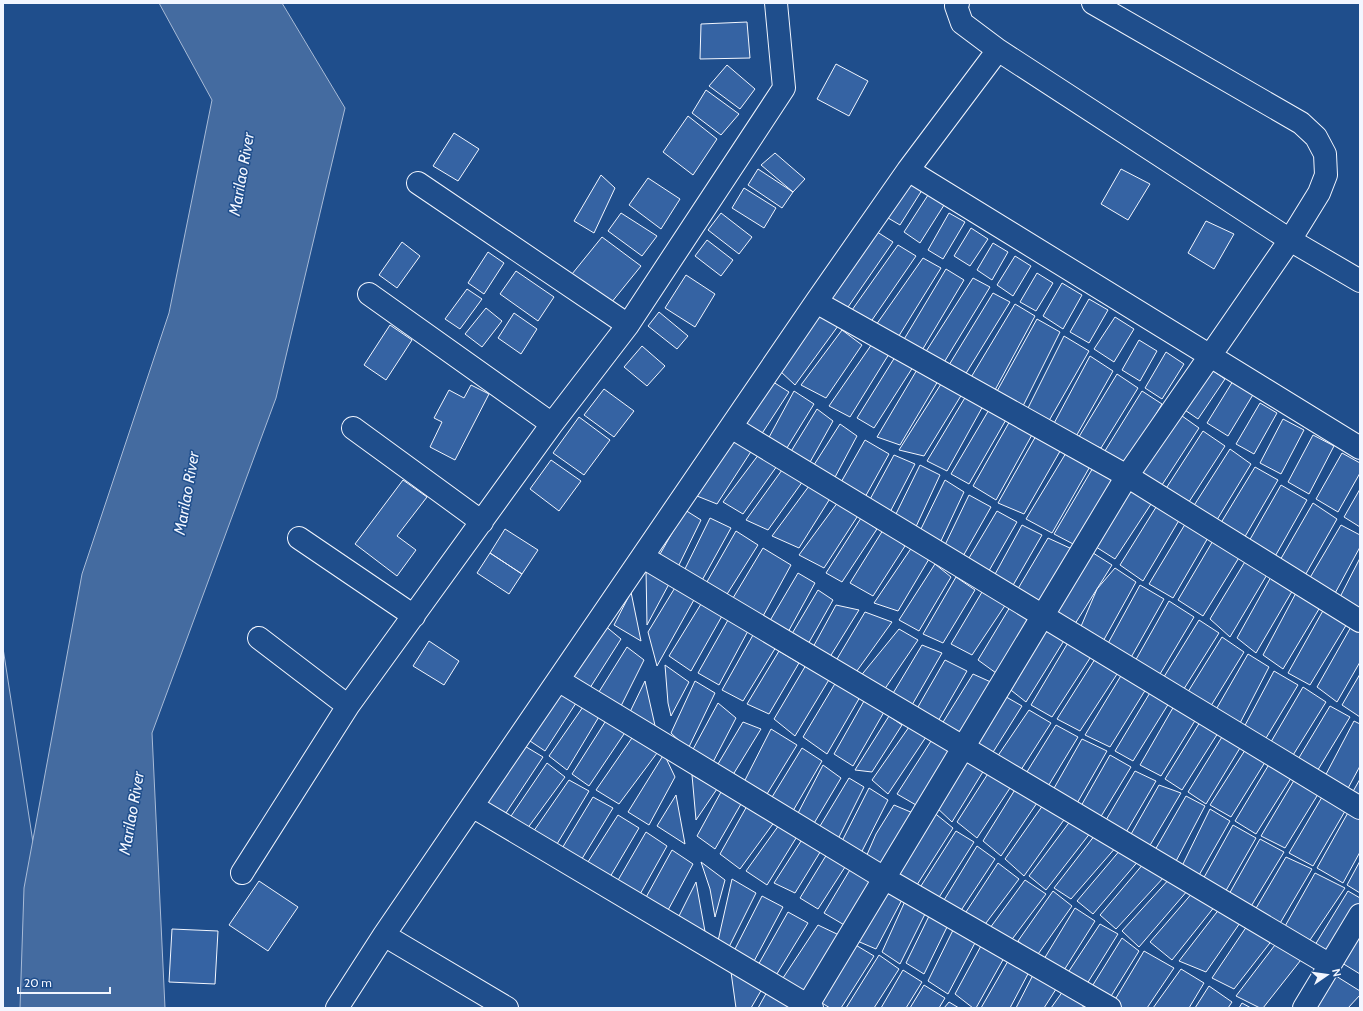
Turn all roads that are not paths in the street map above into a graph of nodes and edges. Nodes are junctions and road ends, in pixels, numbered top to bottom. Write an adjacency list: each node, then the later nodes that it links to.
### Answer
1 (776, 3): 11 (street)
2 (958, 3): 4 (street)
3 (1093, 3): 7 (street)
4 (998, 50): 5 (street); 7 (street)
5 (908, 170): 10 (street); 12 (street)
6 (418, 183): 11 (street)
7 (1290, 240): 8 (street); 12 (street)
8 (1360, 281)
9 (369, 294): 13 (street)
10 (816, 302): 14 (street); 17 (street)
11 (628, 325): 13 (street)
12 (1210, 357): 16 (street); 17 (street)
13 (552, 424): 18 (street)
14 (731, 427): 20 (street); 22 (street)
15 (353, 428): 18 (street)
16 (1360, 448)
17 (1127, 476): 22 (street); 23 (street)
18 (482, 522): 21 (street)
19 (298, 538): 21 (street)
20 (643, 557): 25 (street); 27 (street)
21 (414, 616): 26 (street)
22 (1042, 616): 27 (street); 29 (street)
23 (1360, 621)
24 (259, 638): 26 (street)
25 (558, 680): 28 (street); 31 (street)
26 (348, 706): 30 (street)
27 (963, 747): 31 (street); 34 (street)
28 (472, 806): 33 (street); 35 (street)
29 (1360, 808)
30 (242, 873)
31 (884, 878): 35 (street); 38 (street)
32 (1360, 915): 34 (street)
33 (384, 935): 36 (street); 37 (street)
34 (1330, 965): 39 (street)
35 (808, 1007)
36 (337, 1008)
37 (507, 1008)
38 (1110, 1008)
39 (1304, 1008)

